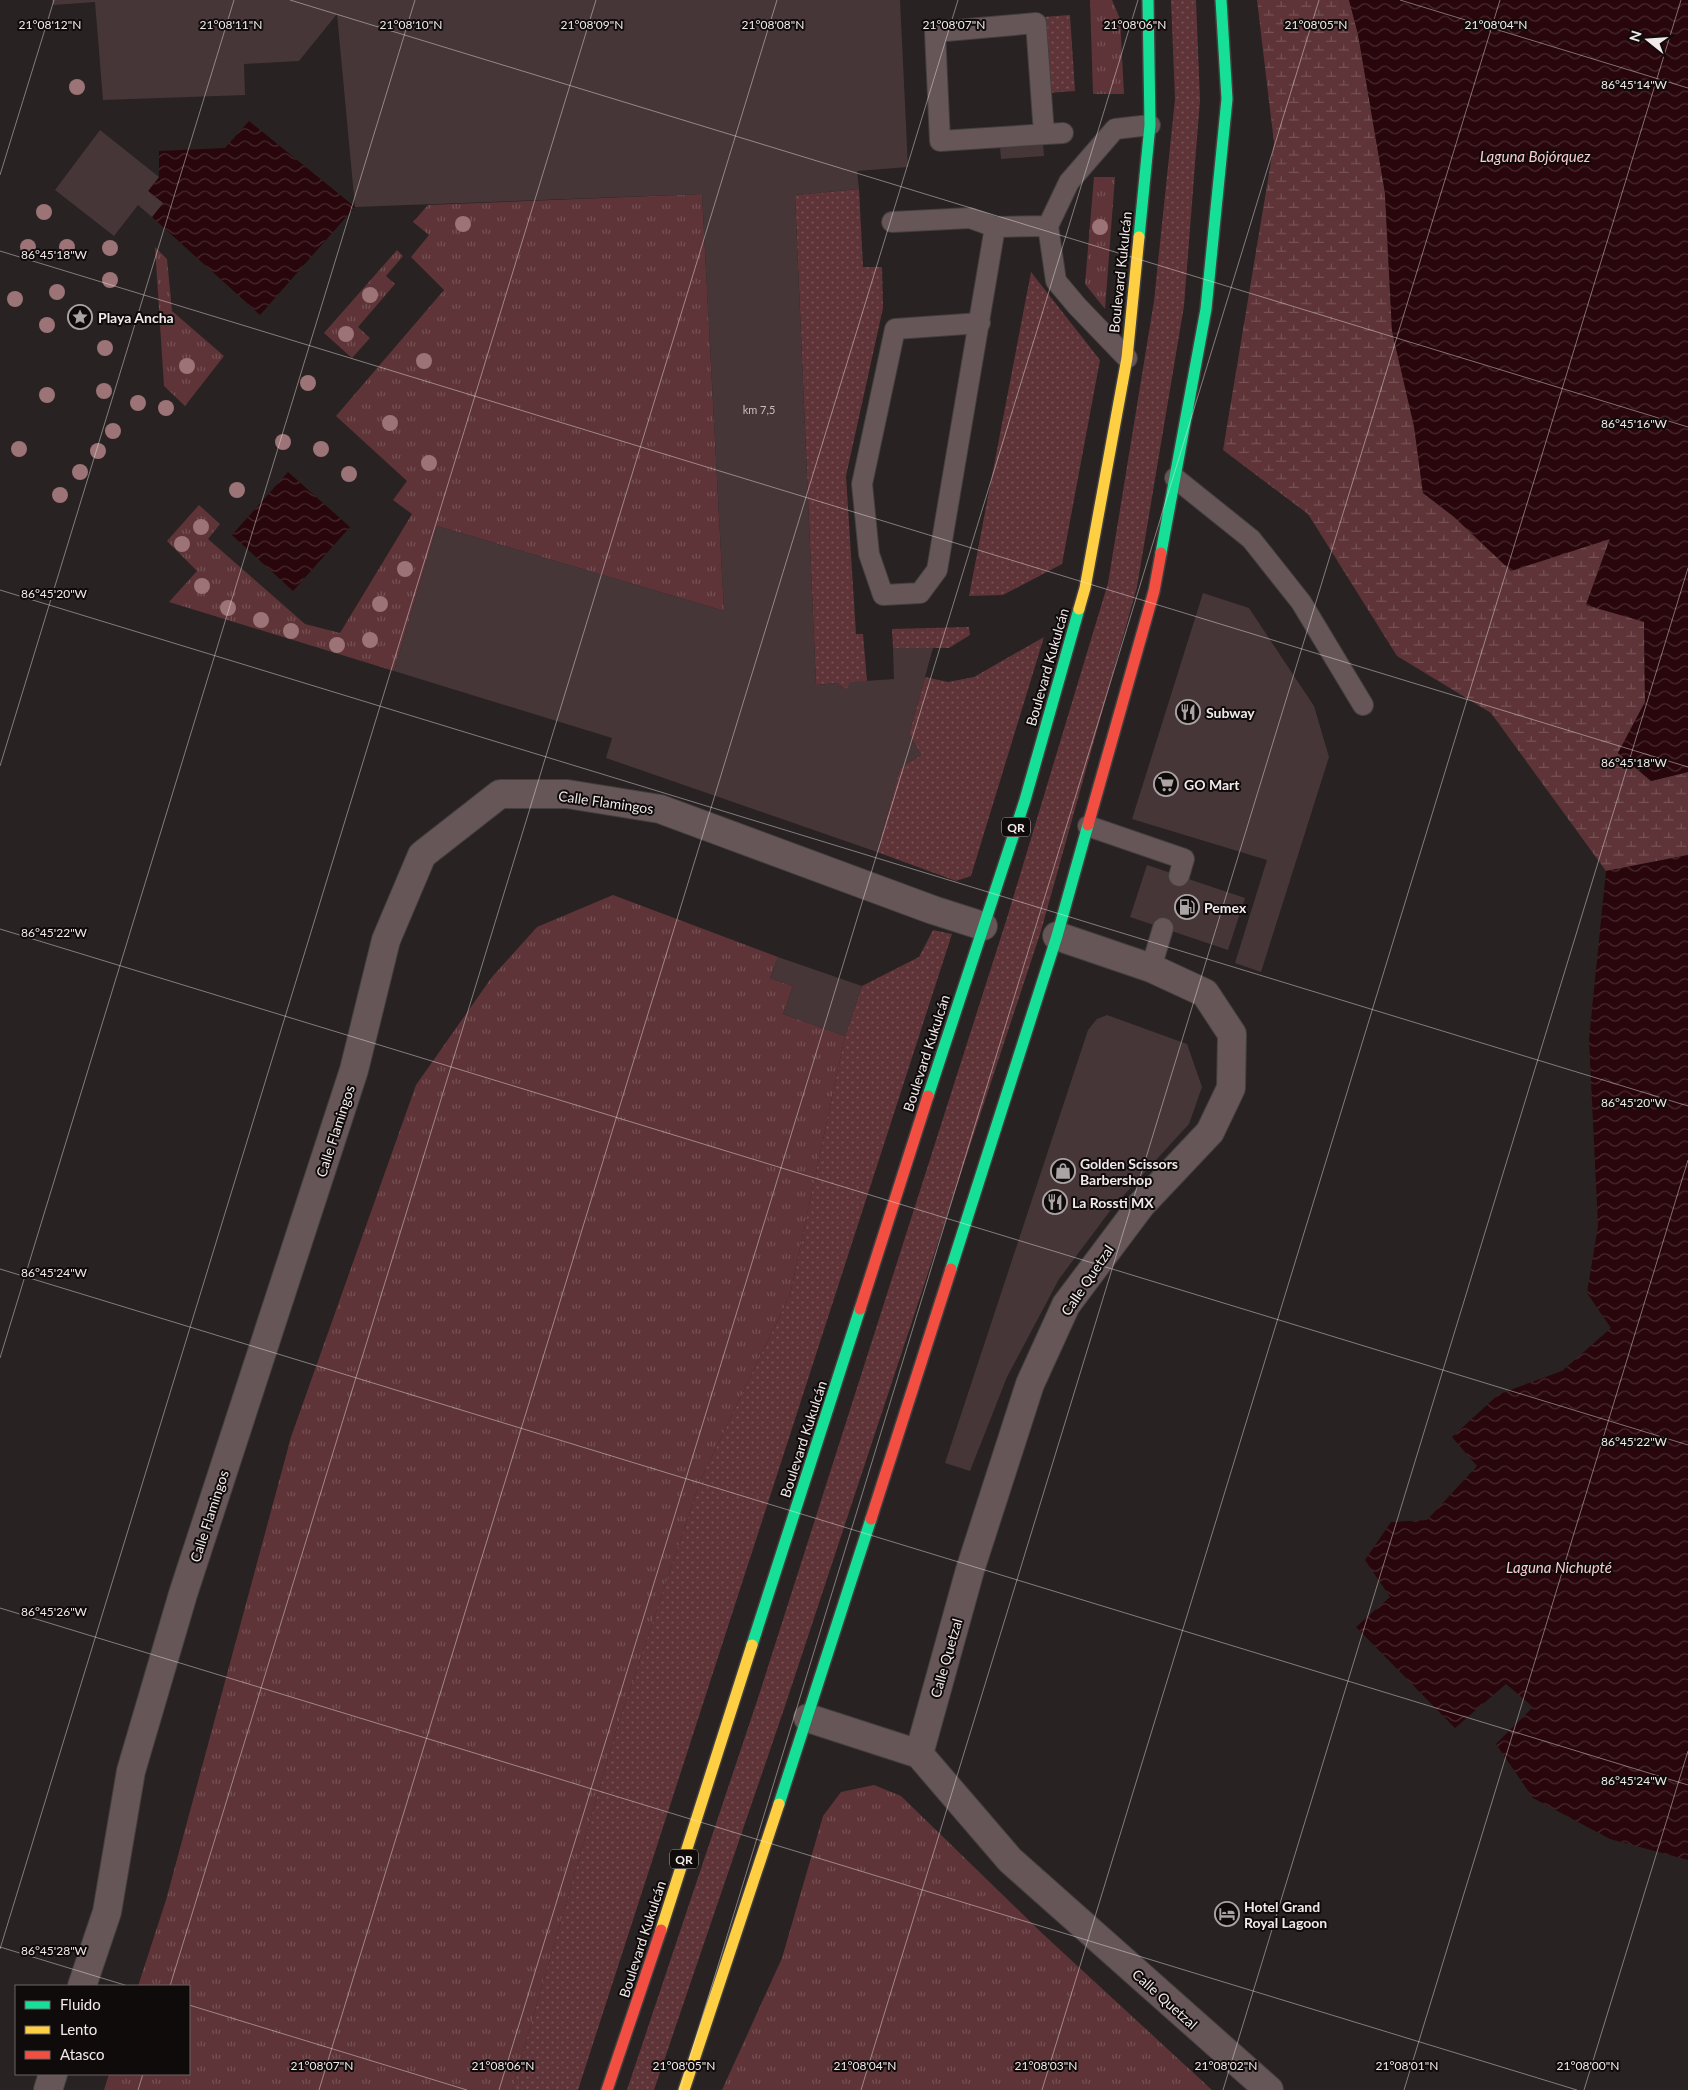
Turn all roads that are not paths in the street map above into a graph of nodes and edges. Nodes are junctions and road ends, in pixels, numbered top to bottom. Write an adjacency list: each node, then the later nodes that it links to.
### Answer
1 (1148, 0): 3 (main road, Boulevard Kukulcán / QR)
2 (1221, 0): 10 (main road)
3 (1150, 125): 6 (lane); 9 (main road, Boulevard Kukulcán / QR)
4 (1054, 133): 4 (lane)
5 (892, 222): 7 (lane)
6 (1048, 226): 7 (lane); 9 (lane)
7 (995, 227): 8 (lane)
8 (980, 323): 8 (lane)
9 (1127, 358): 14 (main road, Boulevard Kukulcán / QR)
10 (1175, 478): 11 (lane); 12 (main road)
11 (1363, 705)
12 (1088, 826): 13 (lane); 16 (main road)
13 (1179, 876)
14 (983, 926): 20 (street, Calle Flamingos); 23 (main road, Boulevard Kukulcán / QR)
15 (1163, 928): 17 (lane)
16 (1057, 936): 17 (street, Calle Quetzal); 18 (main road)
17 (1151, 968): 19 (street, Calle Quetzal)
18 (808, 1718): 19 (street); 24 (main road)
19 (919, 1754): 25 (street, Calle Quetzal)
20 (82, 1985)
21 (53, 2075): 22 (street)
22 (48, 2090)
23 (608, 2090)
24 (684, 2090)
25 (1269, 2090)

